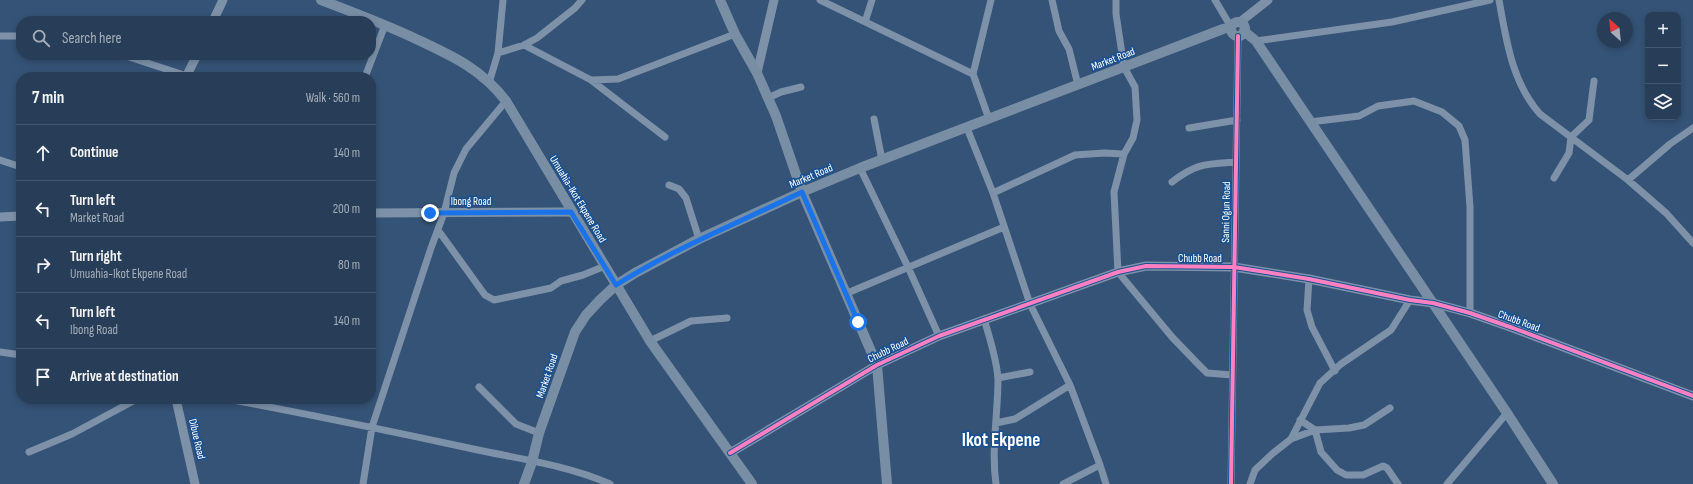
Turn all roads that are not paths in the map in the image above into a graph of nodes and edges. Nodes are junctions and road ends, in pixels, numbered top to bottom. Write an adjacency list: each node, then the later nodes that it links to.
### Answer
1 (223, 0): 16 (street)
2 (321, 0): 17 (main road, Umuahia-Ikot Ekpene Road)
3 (504, 0): 28 (street)
4 (582, 0): 26 (street)
5 (720, 0): 22 (main road)
6 (774, 0): 36 (street)
7 (820, 0): 19 (street)
8 (872, 0): 19 (street)
9 (991, 0): 37 (street)
10 (1052, 0): 42 (street)
11 (1116, 0): 32 (street)
12 (1215, 0): 21 (street)
13 (1268, 0): 21 (street)
14 (1490, 0): 25 (street)
15 (1499, 0): 55 (street)
16 (215, 16)
17 (362, 16)
18 (376, 21): 20 (main road, Umuahia-Ikot Ekpene Road)
19 (865, 22): 37 (street)
20 (385, 25): 27 (street); 41 (main road, Umuahia-Ikot Ekpene Road)
21 (1238, 29): 25 (main road); 32 (main road, Market Road); 49 (street, Sanni Ogun Road)
22 (735, 34): 36 (main road); 39 (street)
23 (0, 36): 24 (street)
24 (16, 36)
25 (1256, 41): 50 (main road)
26 (524, 45): 28 (street); 38 (street)
27 (376, 48)
28 (498, 53): 41 (street)
29 (138, 60): 33 (street)
30 (195, 60): 34 (street)
31 (372, 60): 35 (street)
32 (1124, 67): 42 (main road, Market Road); 56 (street)
33 (172, 72)
34 (189, 72)
35 (367, 72)
36 (757, 73): 45 (main road)
37 (973, 74): 48 (street)
38 (591, 80): 39 (street); 44 (street)
39 (609, 80): 44 (street)
40 (1594, 81): 55 (street)
41 (490, 83): 46 (main road, Umuahia-Ikot Ekpene Road)
42 (1078, 85): 48 (main road, Market Road)
43 (801, 86): 45 (street)
44 (606, 90): 54 (street)
45 (768, 98): 66 (main road)
46 (506, 101): 68 (main road, Umuahia-Ikot Ekpene Road); 70 (street)
47 (874, 119): 58 (street)
48 (989, 119): 51 (main road, Market Road)
49 (1237, 120): 52 (street); 59 (street, Sanni Ogun Road)
50 (1310, 122): 86 (main road); 88 (street)
51 (967, 128): 58 (main road, Market Road); 67 (street)
52 (1190, 128)
53 (1693, 128): 63 (street)
54 (665, 137)
55 (1571, 137): 62 (street); 63 (street)
56 (1124, 154): 67 (street); 81 (street)
57 (0, 160): 60 (street)
58 (882, 160): 61 (main road, Market Road)
59 (1236, 162): 64 (street); 80 (street, Sanni Ogun Road)
60 (16, 165)
61 (860, 168): 66 (main road, Market Road); 79 (street)
62 (1554, 178)
63 (1628, 180): 77 (street)
64 (1172, 182)
65 (669, 185): 76 (street)
66 (802, 192): 76 (main road, Market Road); 84 (main road)
67 (993, 193): 74 (street)
68 (571, 212): 70 (street, Ibong Road); 78 (main road, Umuahia-Ikot Ekpene Road)
69 (376, 213): 70 (street, Ibong Road)
70 (444, 213): 75 (street)
71 (16, 216): 72 (street)
72 (0, 217): 73 (street)
73 (0, 220)
74 (1004, 227): 79 (street); 87 (street)
75 (438, 230): 78 (street); 110 (street)
76 (699, 239): 83 (main road, Market Road)
77 (1693, 243)
78 (604, 266): 83 (main road, Umuahia-Ikot Ekpene Road)
79 (908, 266): 84 (street); 91 (street)
80 (1234, 267): 81 (street, Chubb Road); 82 (street, Chubb Road); 98 (street, Sanni Ogun Road)
81 (1118, 272): 87 (street, Chubb Road); 98 (street)
82 (1309, 279): 85 (street, Chubb Road); 96 (street)
83 (616, 285): 92 (main road, Umuahia-Ikot Ekpene Road); 112 (main road, Market Road)
84 (845, 294): 95 (main road)
85 (1410, 300): 86 (street, Chubb Road); 96 (street)
86 (1432, 303): 88 (street, Chubb Road); 107 (main road)
87 (1030, 304): 90 (street, Chubb Road); 100 (street)
88 (1470, 313): 102 (street, Chubb Road)
89 (728, 318): 92 (street)
90 (984, 319): 91 (street, Chubb Road); 99 (street)
91 (938, 336): 95 (street, Chubb Road)
92 (650, 341): 115 (main road, Umuahia-Ikot Ekpene Road)
93 (0, 352): 94 (street)
94 (16, 354)
95 (877, 365): 115 (street, Chubb Road); 123 (main road)
96 (1335, 371): 108 (street)
97 (1030, 372): 99 (street)
98 (1232, 375): 127 (street, Sanni Ogun Road)
99 (998, 378): 109 (street)
100 (1070, 385): 109 (street); 117 (street)
101 (479, 387): 112 (street)
102 (1693, 396)
103 (128, 404): 114 (street)
104 (177, 404): 119 (street, Dibue Road)
105 (254, 404): 110 (street)
106 (1390, 408): 111 (street)
107 (1507, 413): 130 (street); 131 (main road)
108 (1300, 420): 111 (street); 113 (street)
109 (996, 423): 124 (street)
110 (372, 427): 116 (street); 120 (street)
111 (1315, 430): 113 (street); 129 (street)
112 (539, 433): 116 (main road, Market Road)
113 (1290, 439): 128 (street)
114 (29, 452)
115 (730, 453): 122 (main road, Umuahia-Ikot Ekpene Road)
116 (532, 462): 118 (street); 121 (main road, Market Road)
117 (1100, 465): 125 (street); 126 (street)
118 (606, 483)
119 (195, 484)
120 (363, 484)
121 (524, 484)
122 (752, 484)
123 (887, 484)
124 (996, 484)
125 (1063, 484)
126 (1106, 484)
127 (1231, 484)
128 (1250, 484)
129 (1398, 484)
130 (1447, 484)
131 (1553, 484)

